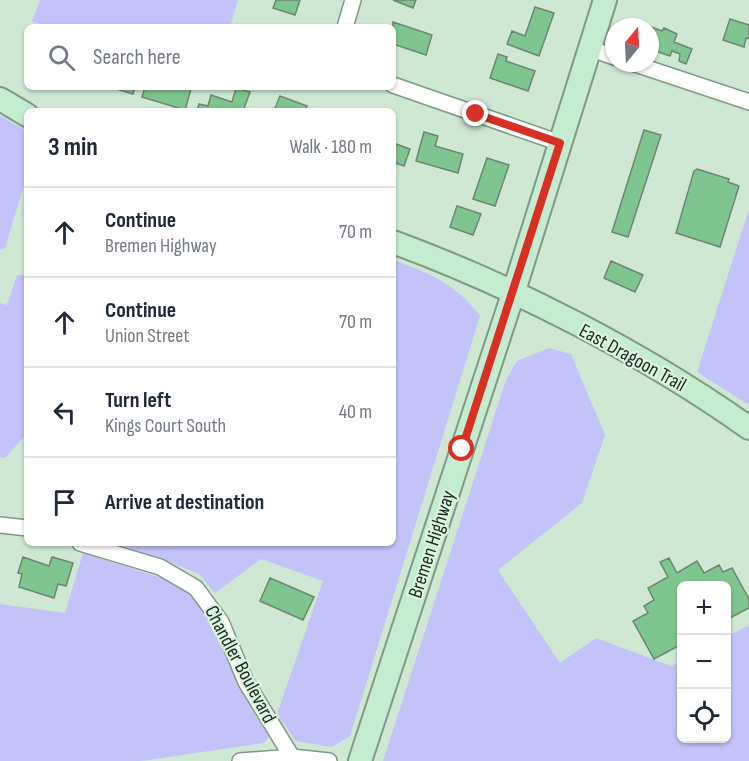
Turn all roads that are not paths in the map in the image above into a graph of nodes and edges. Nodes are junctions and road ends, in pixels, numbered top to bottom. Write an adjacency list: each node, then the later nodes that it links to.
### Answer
1 (353, 0): 3 (street)
2 (605, 0): 4 (main road, Bremen Highway)
3 (346, 24)
4 (590, 48): 5 (street); 11 (main road, Bremen Highway)
5 (605, 54)
6 (659, 72): 9 (street)
7 (396, 86): 11 (street)
8 (0, 99): 10 (main road)
9 (749, 102)
10 (24, 113)
11 (560, 143): 13 (main road, Bremen Highway)
12 (396, 243): 13 (main road, East Dragoon Trail)
13 (513, 294): 14 (main road, East Dragoon Trail); 21 (main road, Bremen Highway)
14 (749, 428)
15 (0, 525): 16 (street)
16 (24, 528)
17 (90, 546): 18 (street, Chandler Boulevard)
18 (292, 757): 19 (street); 20 (street)
19 (240, 761)
20 (329, 761)
21 (360, 761)

